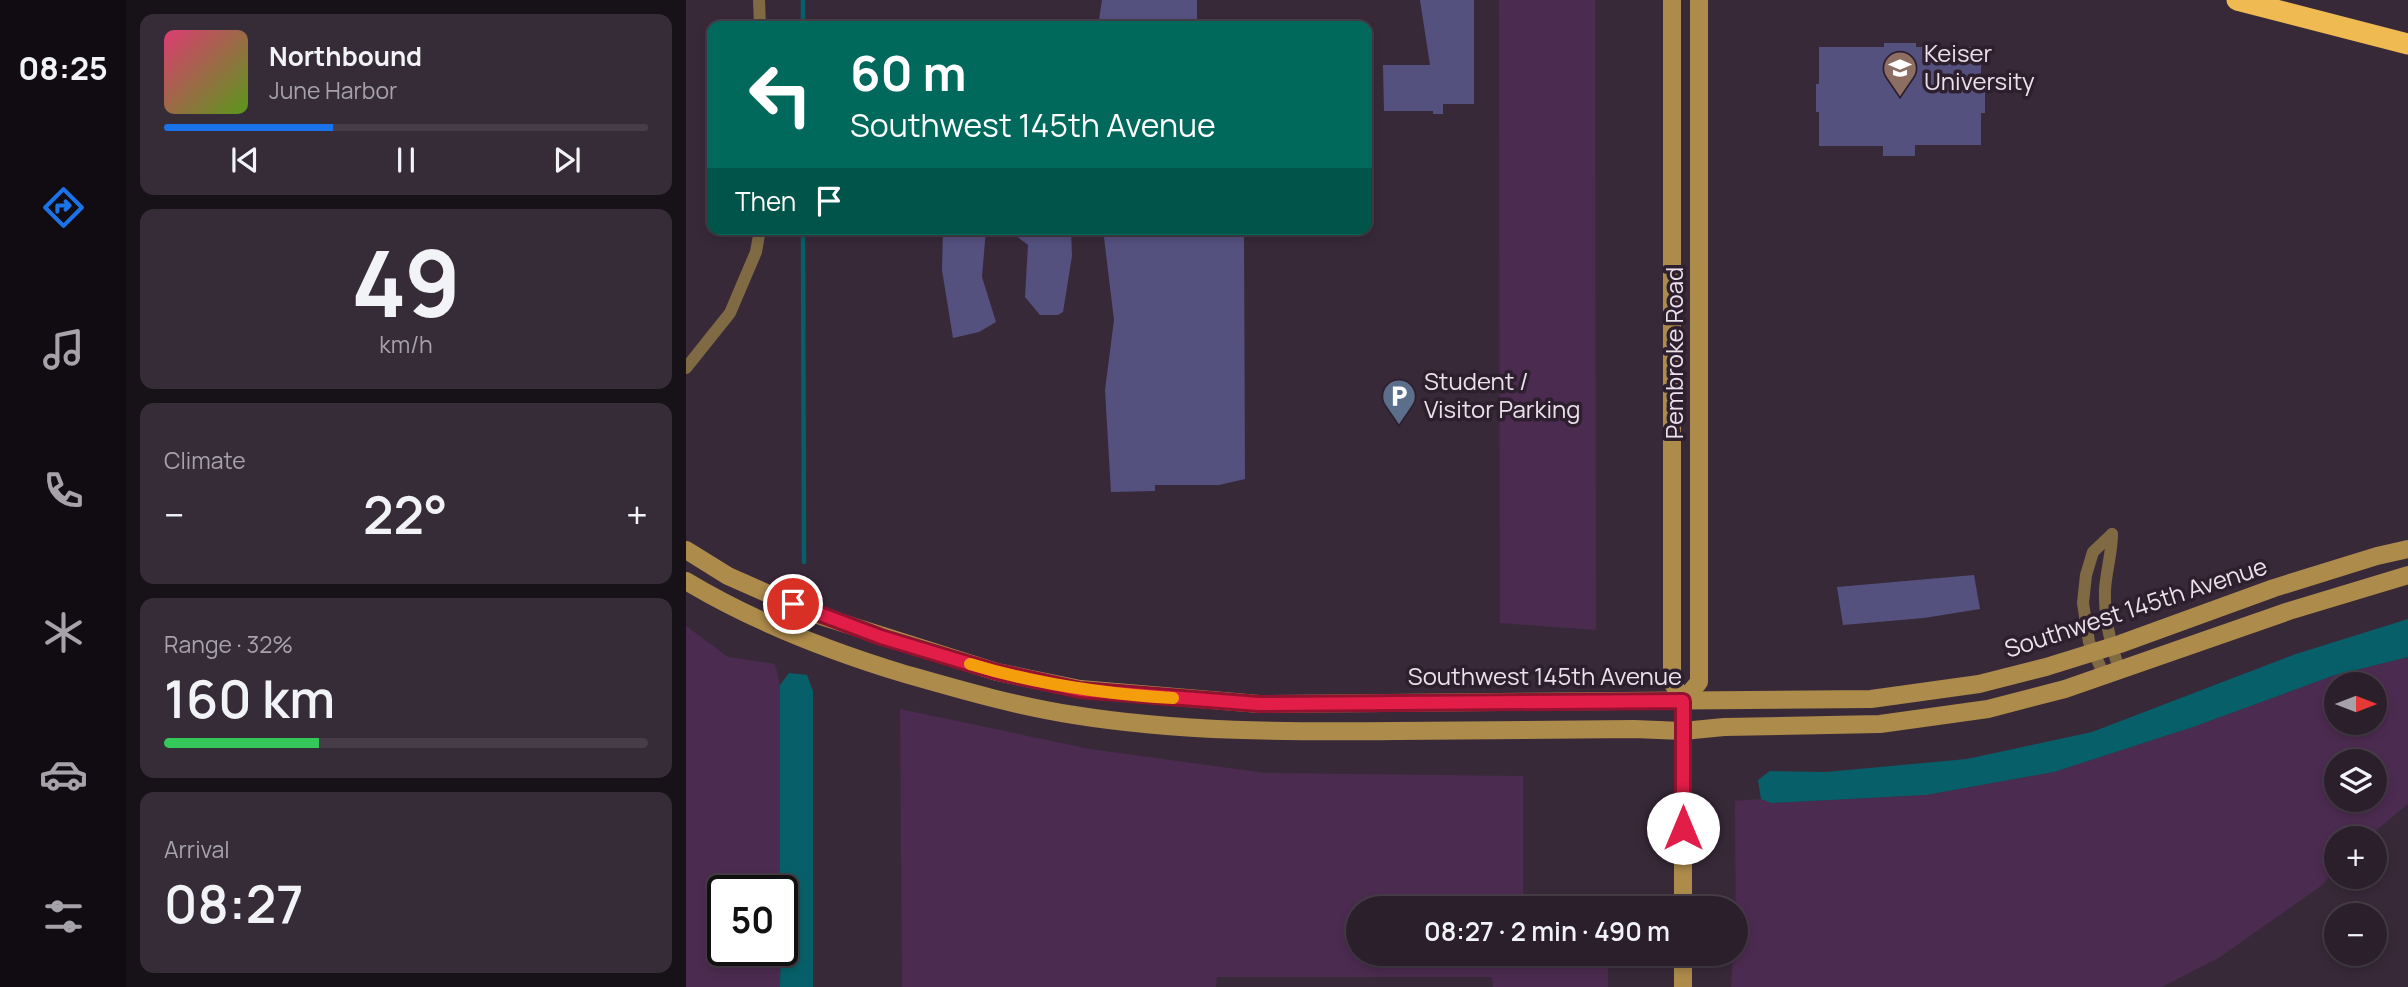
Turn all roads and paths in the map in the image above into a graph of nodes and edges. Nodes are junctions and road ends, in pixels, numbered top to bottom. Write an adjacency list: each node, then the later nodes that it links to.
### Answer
1 (759, 0): 5 (street)
2 (1672, 0): 15 (street, Pembroke Road)
3 (1699, 0): 15 (street, Pembroke Road)
4 (2237, 0): 6 (highway)
5 (760, 21)
6 (2408, 44)
7 (759, 235): 8 (street)
8 (687, 365)
9 (2408, 549): 13 (street, Southwest 145th Avenue)
10 (686, 550): 15 (street, Southwest 145th Avenue)
11 (2408, 576): 14 (street, Southwest 145th Avenue)
12 (686, 582): 16 (street, Southwest 145th Avenue)
13 (2103, 649): 13 (street); 14 (street); 15 (street, Southwest 145th Avenue)
14 (2113, 674): 16 (street, Southwest 145th Avenue)
15 (1683, 701): 16 (street, Pembroke Road)
16 (1683, 731): 17 (street, Pembroke Road)
17 (1683, 896)
18 (1683, 966): 19 (street)
19 (1684, 987)

